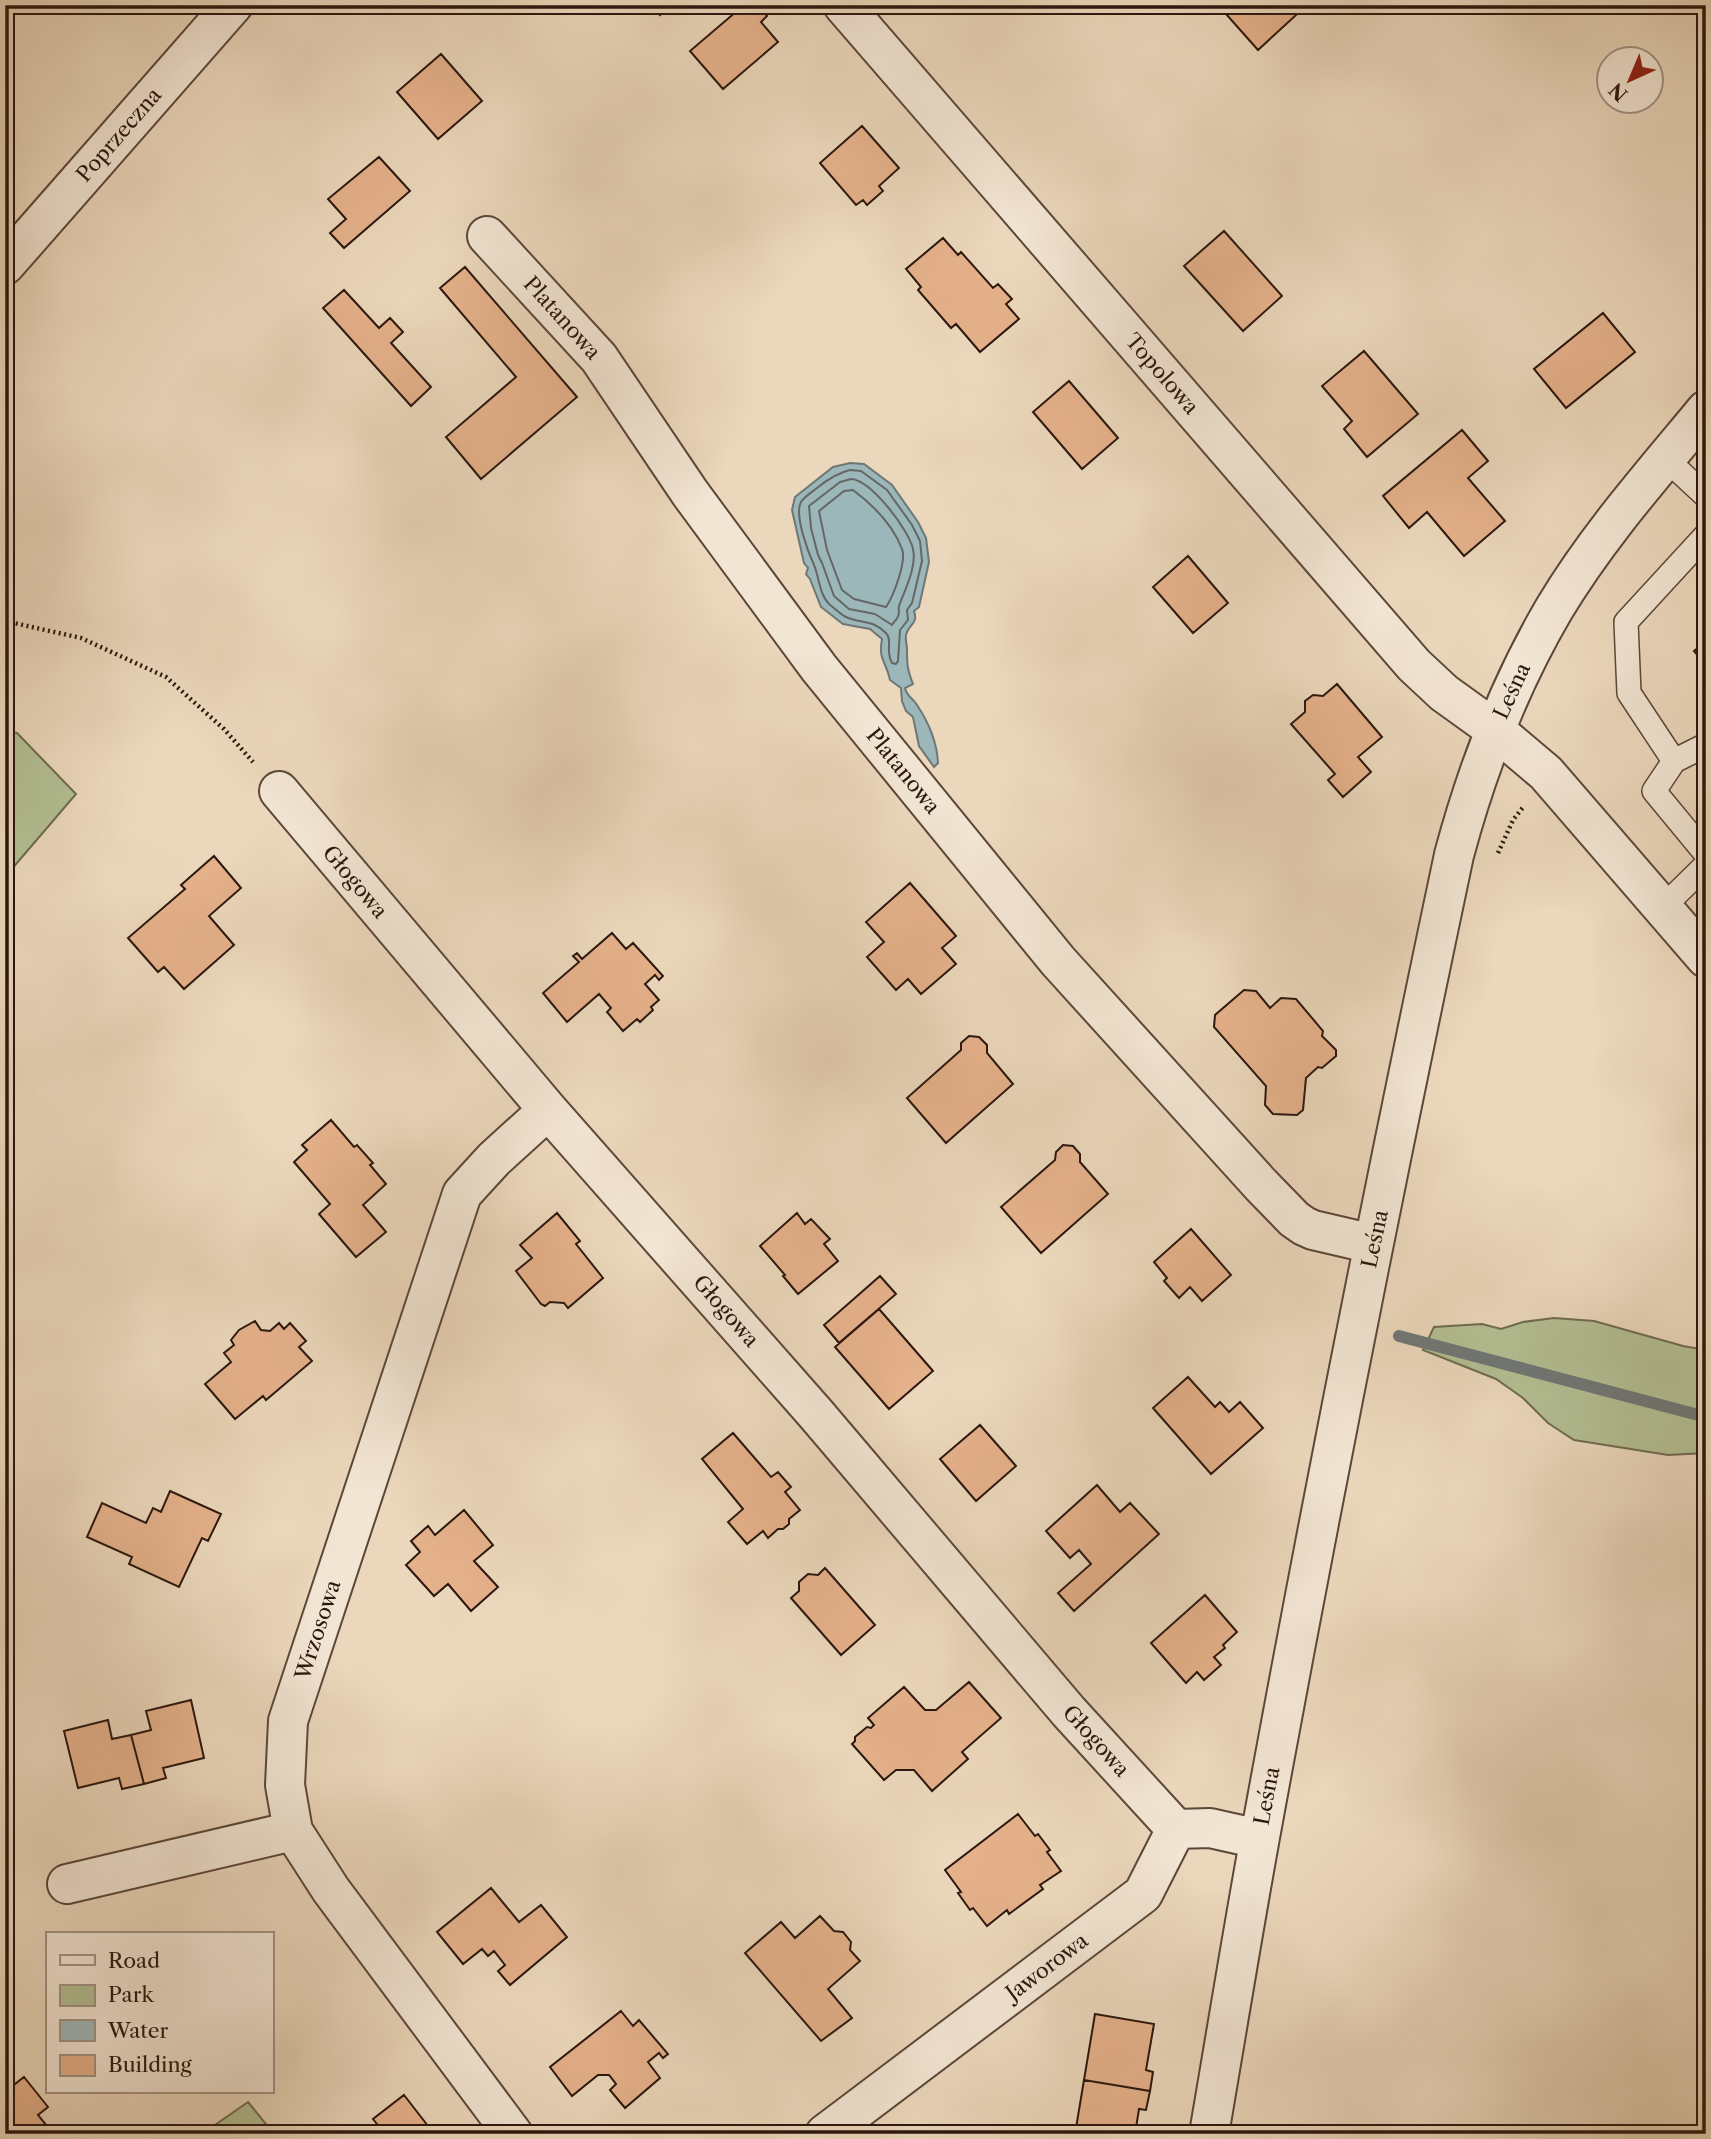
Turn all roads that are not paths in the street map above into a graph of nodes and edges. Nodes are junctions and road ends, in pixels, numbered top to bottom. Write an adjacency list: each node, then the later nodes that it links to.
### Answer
1 (233, 5): 4 (street, Poprzeczna)
2 (844, 5): 9 (street, Topolowa)
3 (487, 236): 18 (street, Platanowa)
4 (5, 265)
5 (1706, 410): 6 (street, Leśna)
6 (1666, 459): 7 (lane); 9 (street, Leśna)
7 (1706, 496)
8 (1706, 535): 11 (lane)
9 (1494, 729): 15 (street, Topolowa); 18 (street, Leśna)
10 (1706, 745): 11 (lane)
11 (1674, 761): 13 (lane)
12 (279, 791): 17 (street, Głogowa)
13 (1706, 854)
14 (1706, 865): 15 (lane)
15 (1663, 908): 16 (street, Topolowa)
16 (1706, 958)
17 (548, 1110): 19 (street, Głogowa); 20 (street, Wrzosowa)
18 (1373, 1244): 21 (street, Leśna)
19 (1176, 1829): 21 (street); 24 (street, Jaworowa)
20 (293, 1831): 22 (street); 23 (street, Wrzosowa)
21 (1259, 1839): 25 (street, Leśna)
22 (67, 1884)
23 (513, 2134)
24 (825, 2134)
25 (1209, 2134)

